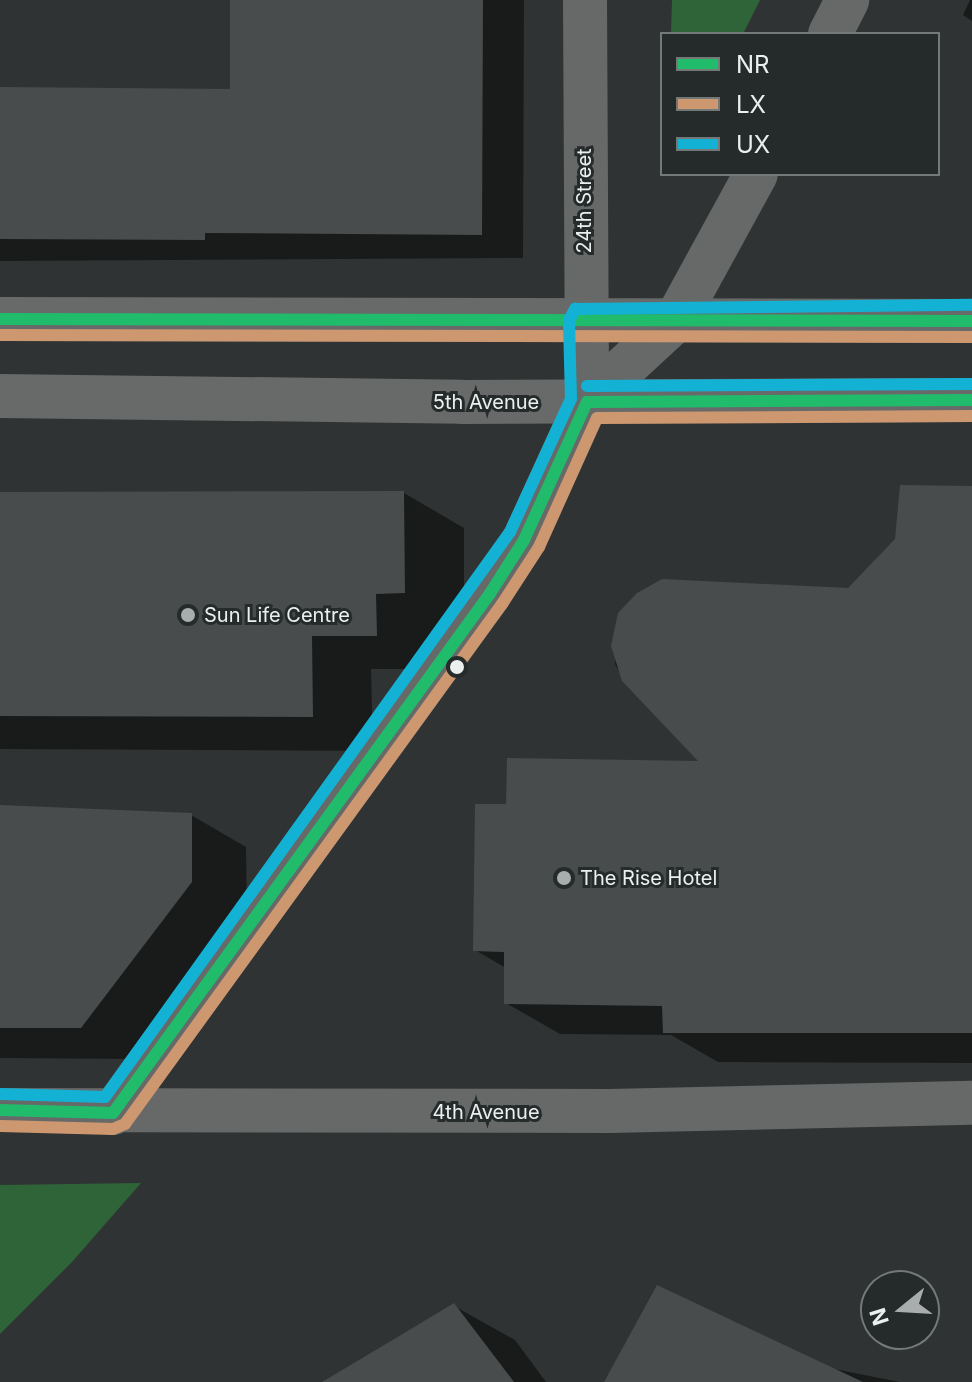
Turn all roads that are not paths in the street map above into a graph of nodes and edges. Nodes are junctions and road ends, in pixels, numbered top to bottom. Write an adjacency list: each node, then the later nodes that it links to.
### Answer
1 (585, 0): 7 (street, 24th Street)
2 (847, 0): 3 (street)
3 (831, 32)
4 (755, 176): 6 (street)
5 (0, 319): 7 (main road)
6 (676, 320): 7 (main road); 8 (main road); 11 (street)
7 (585, 321): 11 (street, 24th Street)
8 (972, 321)
9 (0, 396): 11 (main road, 5th Avenue)
10 (972, 400): 11 (main road, 5th Avenue)
11 (587, 402): 14 (street)
12 (972, 1103): 14 (street, 4th Avenue)
13 (0, 1110): 14 (street, 4th Avenue)
14 (113, 1113)

